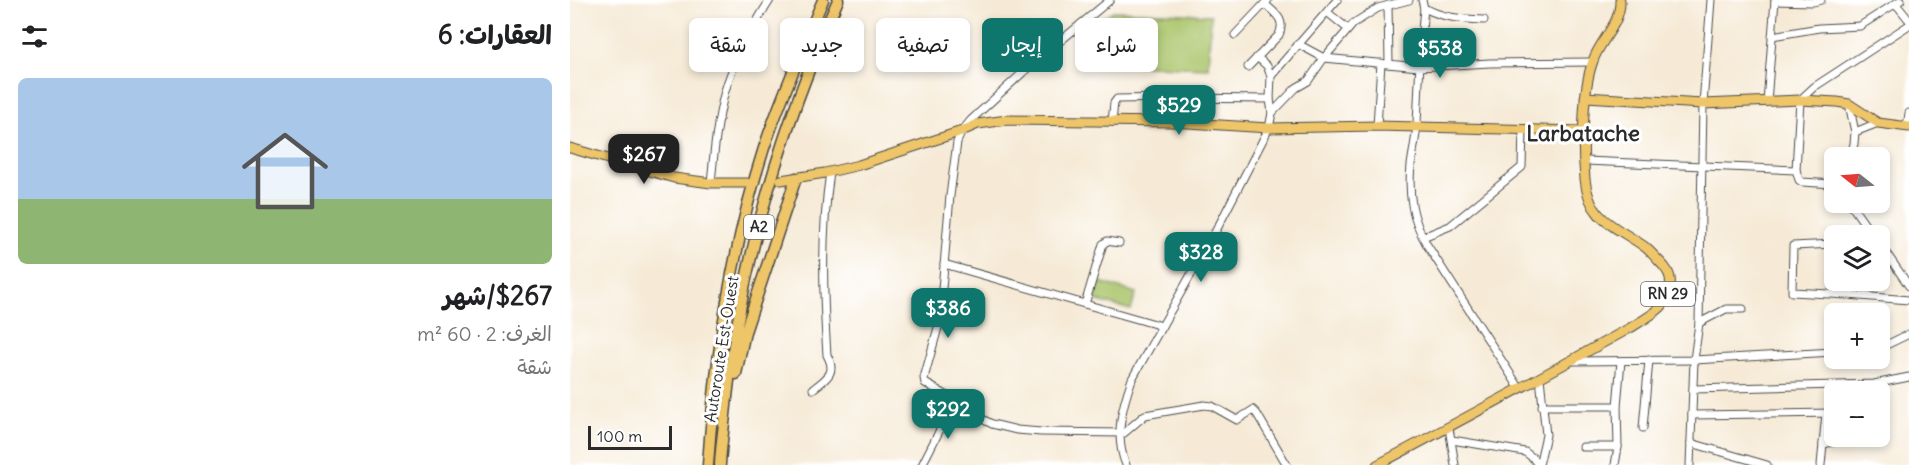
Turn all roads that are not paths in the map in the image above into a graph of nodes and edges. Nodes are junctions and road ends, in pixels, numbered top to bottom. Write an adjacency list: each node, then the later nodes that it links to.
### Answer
1 (770, 0): 58 (street)
2 (823, 0): 99 (highway, Autoroute Est-Ouest / A2)
3 (838, 0): 91 (highway, Autoroute Est-Ouest / A2)
4 (1110, 0): 47 (street)
5 (1337, 0): 16 (street)
6 (1409, 0): 14 (street)
7 (1422, 0): 15 (street)
8 (1620, 0): 25 (main road, RN 29 / RN 29)
9 (1711, 0): 35 (street)
10 (1821, 0): 11 (street)
11 (1776, 1): 21 (street)
12 (1266, 2): 20 (street); 23 (street)
13 (1899, 2): 18 (street); 21 (street)
14 (1388, 5): 19 (street); 26 (street)
15 (1424, 9): 17 (street); 28 (street)
16 (1327, 12): 19 (street); 22 (street)
17 (1484, 20)
18 (1909, 22): 33 (street)
19 (1348, 29): 24 (street)
20 (1235, 35)
21 (1772, 36): 34 (street)
22 (1298, 44): 24 (street); 29 (street)
23 (1257, 57): 27 (street); 29 (street)
24 (1324, 58): 26 (street); 37 (street)
25 (1592, 62): 28 (street); 30 (main road, RN 29 / RN 29)
26 (1385, 64): 28 (street); 42 (street)
27 (1248, 67)
28 (1419, 67): 43 (street)
29 (1271, 76): 32 (street)
30 (1585, 97): 35 (main road); 48 (main road, RN 29 / RN 29)
31 (1173, 98): 32 (street); 39 (street); 40 (street)
32 (1270, 99): 37 (street)
33 (1800, 99): 34 (main road); 36 (main road); 54 (street)
34 (1767, 102): 35 (main road)
35 (1703, 104): 53 (street)
36 (1849, 104): 41 (main road); 49 (street)
37 (1272, 113): 45 (street)
38 (1909, 113): 44 (street)
39 (1112, 122): 40 (main road); 47 (main road)
40 (1172, 122): 45 (main road)
41 (1878, 123): 44 (main road); 49 (street)
42 (1377, 126): 43 (main road); 45 (main road)
43 (1417, 127): 46 (main road); 61 (street)
44 (1908, 127)
45 (1269, 128): 71 (street)
46 (1523, 130): 48 (main road); 61 (street)
47 (962, 131): 55 (main road); 65 (street)
48 (1584, 131): 52 (main road, RN 29 / RN 29)
49 (1856, 132): 50 (street)
50 (1853, 147)
51 (570, 148): 58 (main road)
52 (1585, 161): 53 (street); 78 (main road, RN 29 / RN 29)
53 (1702, 166): 54 (street); 70 (street)
54 (1796, 170): 60 (street)
55 (830, 172): 56 (main road); 81 (street)
56 (796, 178): 57 (main road); 91 (highway)
57 (780, 180)
58 (711, 183): 59 (main road)
59 (747, 183)
60 (1824, 183)
61 (1423, 237): 82 (street)
62 (1119, 243): 68 (street)
63 (1824, 244): 67 (street)
64 (1890, 258): 66 (street)
65 (944, 264): 68 (street); 84 (street)
66 (1909, 286)
67 (1909, 300)
68 (1085, 304): 71 (street)
69 (1743, 309): 70 (street)
70 (1699, 323): 77 (street)
71 (1162, 326): 92 (street)
72 (1909, 334): 73 (street)
73 (1890, 343)
74 (1824, 353): 77 (street)
75 (1621, 360): 76 (street); 78 (street); 86 (street)
76 (1649, 360): 77 (street); 90 (street)
77 (1694, 360): 83 (street)
78 (1570, 361): 80 (main road, RN 29 / RN 29)
79 (1909, 377): 83 (street)
80 (1540, 378): 82 (main road, RN 29 / RN 29); 85 (street)
81 (813, 389)
82 (1520, 389): 89 (main road, RN 29 / RN 29)
83 (1693, 389): 88 (street)
84 (953, 404): 92 (street); 101 (street)
85 (1542, 406): 86 (street); 106 (street)
86 (1617, 406): 98 (street)
87 (1824, 413): 88 (street)
88 (1692, 415): 95 (street)
89 (1449, 428): 94 (street); 104 (main road, RN 29 / RN 29)
90 (1643, 428)
91 (723, 433): 100 (highway, Autoroute Est-Ouest / A2)
92 (1119, 434): 102 (street); 103 (street)
93 (1824, 434): 96 (street)
94 (1452, 440): 105 (street); 106 (street)
95 (1691, 443): 108 (street); 109 (street)
96 (1823, 444): 110 (street)
97 (1583, 447): 98 (street)
98 (1618, 447): 107 (street)
99 (708, 465)
100 (720, 465)
101 (922, 465)
102 (1126, 465)
103 (1287, 465)
104 (1377, 465)
105 (1455, 465)
106 (1538, 465)
107 (1615, 465)
108 (1690, 465)
109 (1767, 465)
110 (1821, 465)

